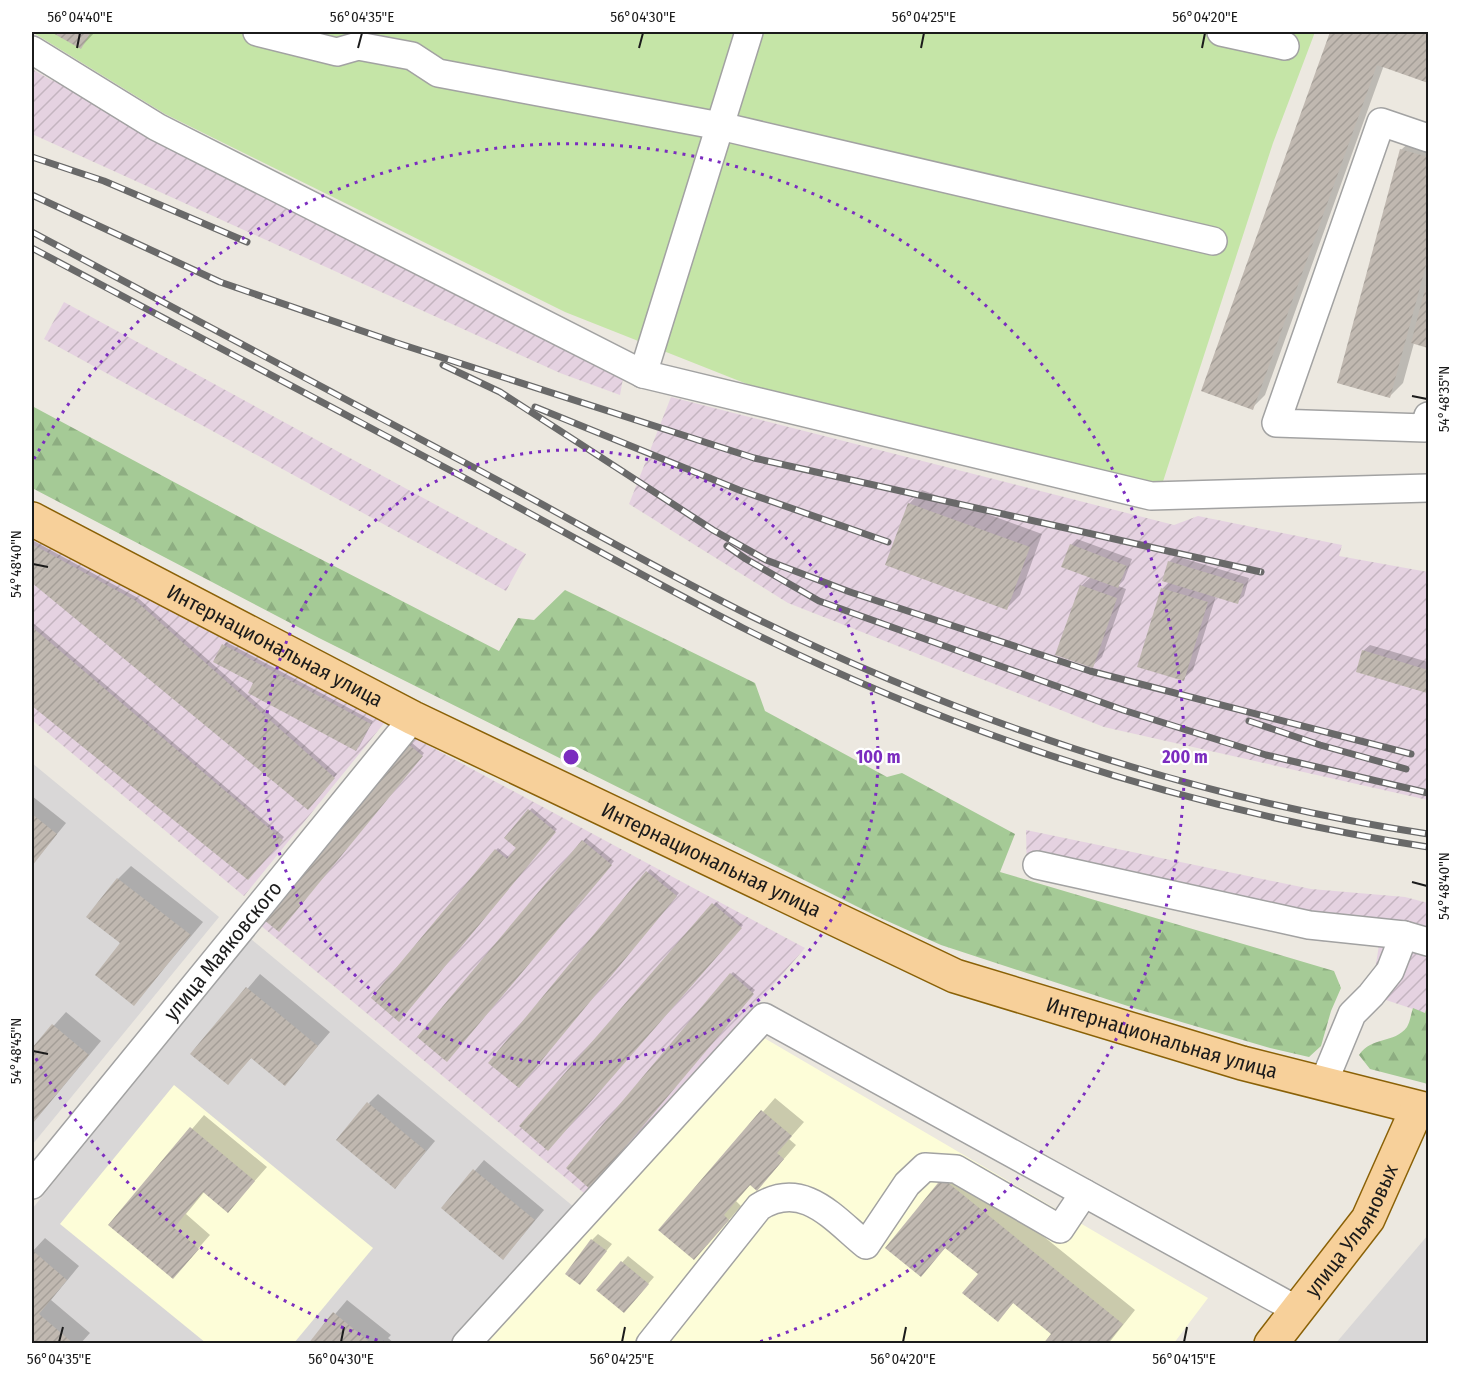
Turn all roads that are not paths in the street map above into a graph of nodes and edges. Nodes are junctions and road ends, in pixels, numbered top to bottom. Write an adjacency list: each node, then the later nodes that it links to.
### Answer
1 (257, 32): 6 (street)
2 (749, 32): 6 (street)
3 (1221, 32): 4 (street)
4 (1285, 45)
5 (32, 50): 9 (street)
6 (720, 126): 8 (street); 9 (street)
7 (1428, 138): 10 (street)
8 (1213, 241)
9 (643, 374): 11 (street)
10 (1428, 416)
11 (1428, 488)
12 (32, 519): 13 (main road, Интернациональная улица)
13 (413, 718): 16 (main road, Интернациональная улица); 18 (street, улица Маяковского)
14 (1037, 866): 15 (street)
15 (1416, 938): 16 (street)
16 (1323, 1084): 17 (main road, Интернациональная улица)
17 (1423, 1109): 20 (main road, улица Ульяновых)
18 (32, 1185)
19 (1084, 1193): 20 (street); 21 (street); 22 (street)
20 (1297, 1310): 23 (main road, улица Ульяновых)
21 (465, 1344)
22 (650, 1344)
23 (1270, 1344)

